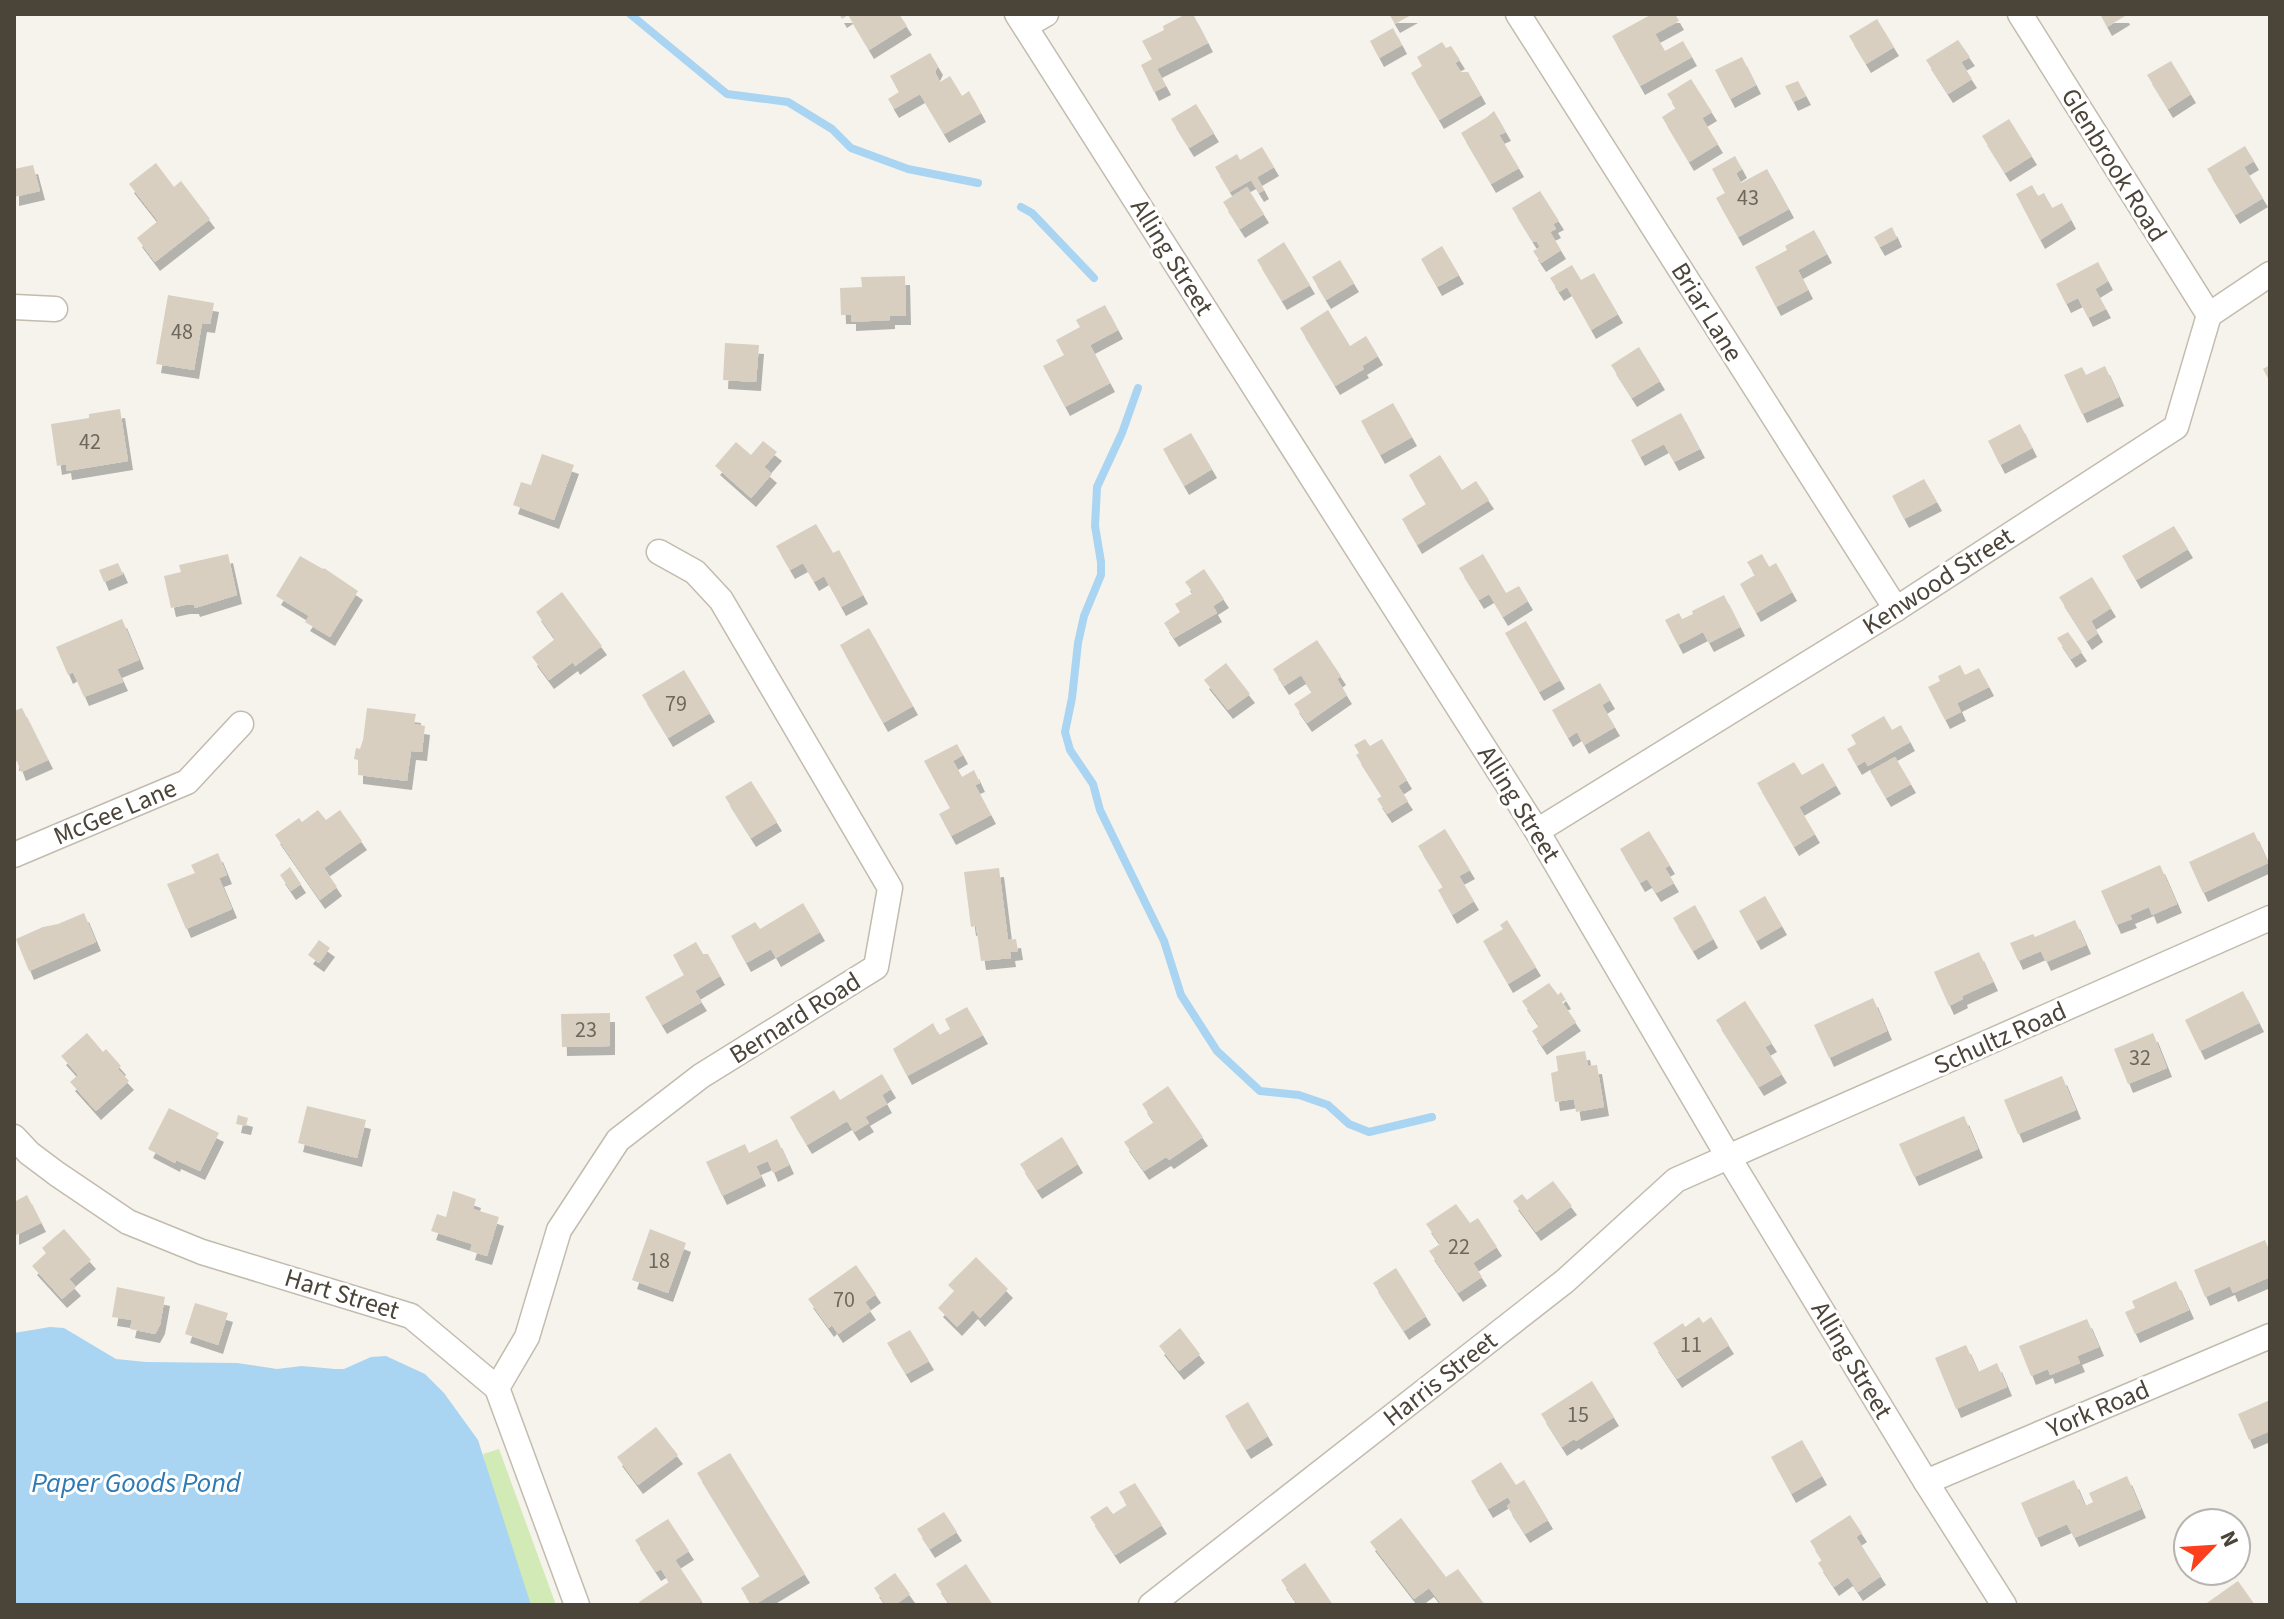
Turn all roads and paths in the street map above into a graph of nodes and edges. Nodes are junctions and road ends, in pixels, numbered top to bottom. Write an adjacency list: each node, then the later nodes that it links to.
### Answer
1 (1518, 14): 9 (street, Briar Lane)
2 (2020, 14): 7 (street, Glenbrook Road)
3 (1029, 18): 11 (street, Alling Street)
4 (2270, 274): 7 (street)
5 (14, 307): 6 (street)
6 (55, 309)
7 (2209, 315): 9 (street, Kenwood Street)
8 (659, 552): 17 (street, Bernard Road)
9 (1896, 609): 11 (street, Kenwood Street)
10 (241, 724): 12 (street, McGee Lane)
11 (1537, 831): 15 (street, Alling Street)
12 (14, 855)
13 (2270, 918): 15 (street, Schultz Road)
14 (14, 1137): 17 (street, Hart Street)
15 (1729, 1158): 18 (street, Alling Street); 20 (street, Harris Street)
16 (2270, 1336): 18 (street, York Road)
17 (497, 1388): 19 (street, Hart Street)
18 (1926, 1482): 21 (street, Alling Street)
19 (577, 1605)
20 (1151, 1605)
21 (2004, 1605)

